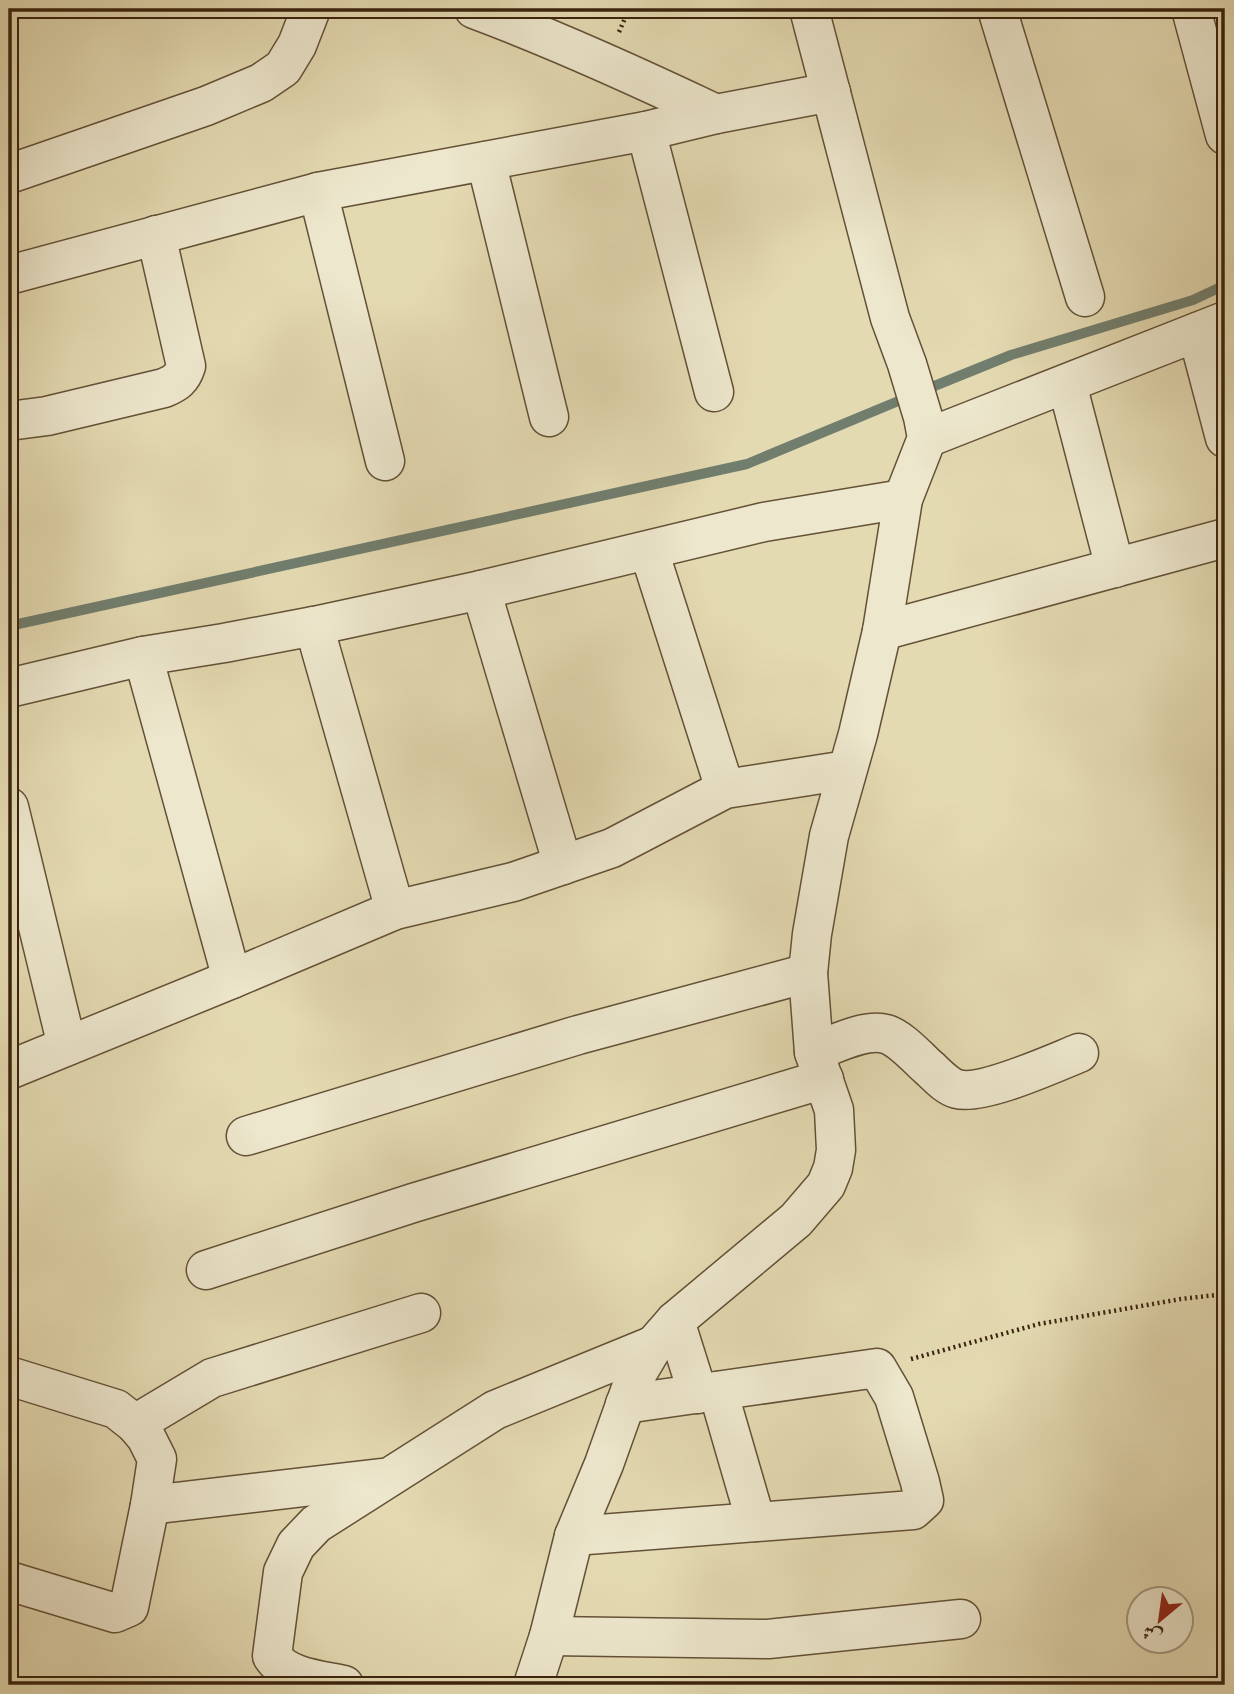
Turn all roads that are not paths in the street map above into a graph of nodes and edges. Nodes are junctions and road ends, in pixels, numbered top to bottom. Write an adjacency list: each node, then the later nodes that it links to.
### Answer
1 (311, 9): 11 (street)
2 (474, 9): 7 (street)
3 (809, 9): 6 (street)
4 (997, 9): 15 (street)
5 (1191, 9): 9 (street)
6 (831, 92): 7 (street); 21 (street)
7 (716, 114): 8 (street)
8 (646, 131): 10 (street); 18 (street)
9 (1225, 135)
10 (486, 161): 12 (street); 19 (street)
11 (9, 174)
12 (318, 192): 13 (street); 23 (street)
13 (156, 234): 14 (street); 20 (street)
14 (9, 275)
15 (1085, 296)
16 (1211, 327): 17 (street); 22 (street)
17 (1067, 384): 21 (street); 27 (street)
18 (714, 392)
19 (549, 417)
20 (9, 421)
21 (925, 428): 24 (street)
22 (1225, 438)
23 (385, 461)
24 (903, 499): 26 (street); 30 (street)
25 (1225, 538): 27 (street)
26 (649, 551): 28 (street); 34 (street)
27 (1115, 568): 30 (street)
28 (481, 590): 29 (street); 36 (street)
29 (314, 626): 31 (street); 37 (street)
30 (882, 631): 33 (street)
31 (143, 656): 32 (street); 39 (street)
32 (9, 688)
33 (847, 770): 34 (street); 38 (street)
34 (725, 789): 36 (street)
35 (9, 807): 40 (street)
36 (563, 865): 37 (street)
37 (395, 910): 39 (street)
38 (808, 973): 42 (street); 44 (street)
39 (232, 979): 40 (street)
40 (67, 1046): 43 (street)
41 (1079, 1053): 42 (street)
42 (819, 1066): 45 (street); 47 (street)
43 (9, 1070)
44 (246, 1136)
45 (206, 1270)
46 (422, 1313): 51 (street)
47 (664, 1333): 49 (street); 50 (street); 52 (street)
48 (9, 1376): 51 (street)
49 (708, 1392): 50 (street); 54 (street); 54 (street)
50 (625, 1404): 55 (street)
51 (135, 1424): 53 (street)
52 (390, 1477): 53 (street); 59 (street)
53 (150, 1505): 56 (street)
54 (756, 1522): 55 (street)
55 (574, 1536): 58 (street)
56 (9, 1581)
57 (961, 1619): 58 (street)
58 (549, 1636): 60 (street)
59 (344, 1685)
60 (533, 1685)

